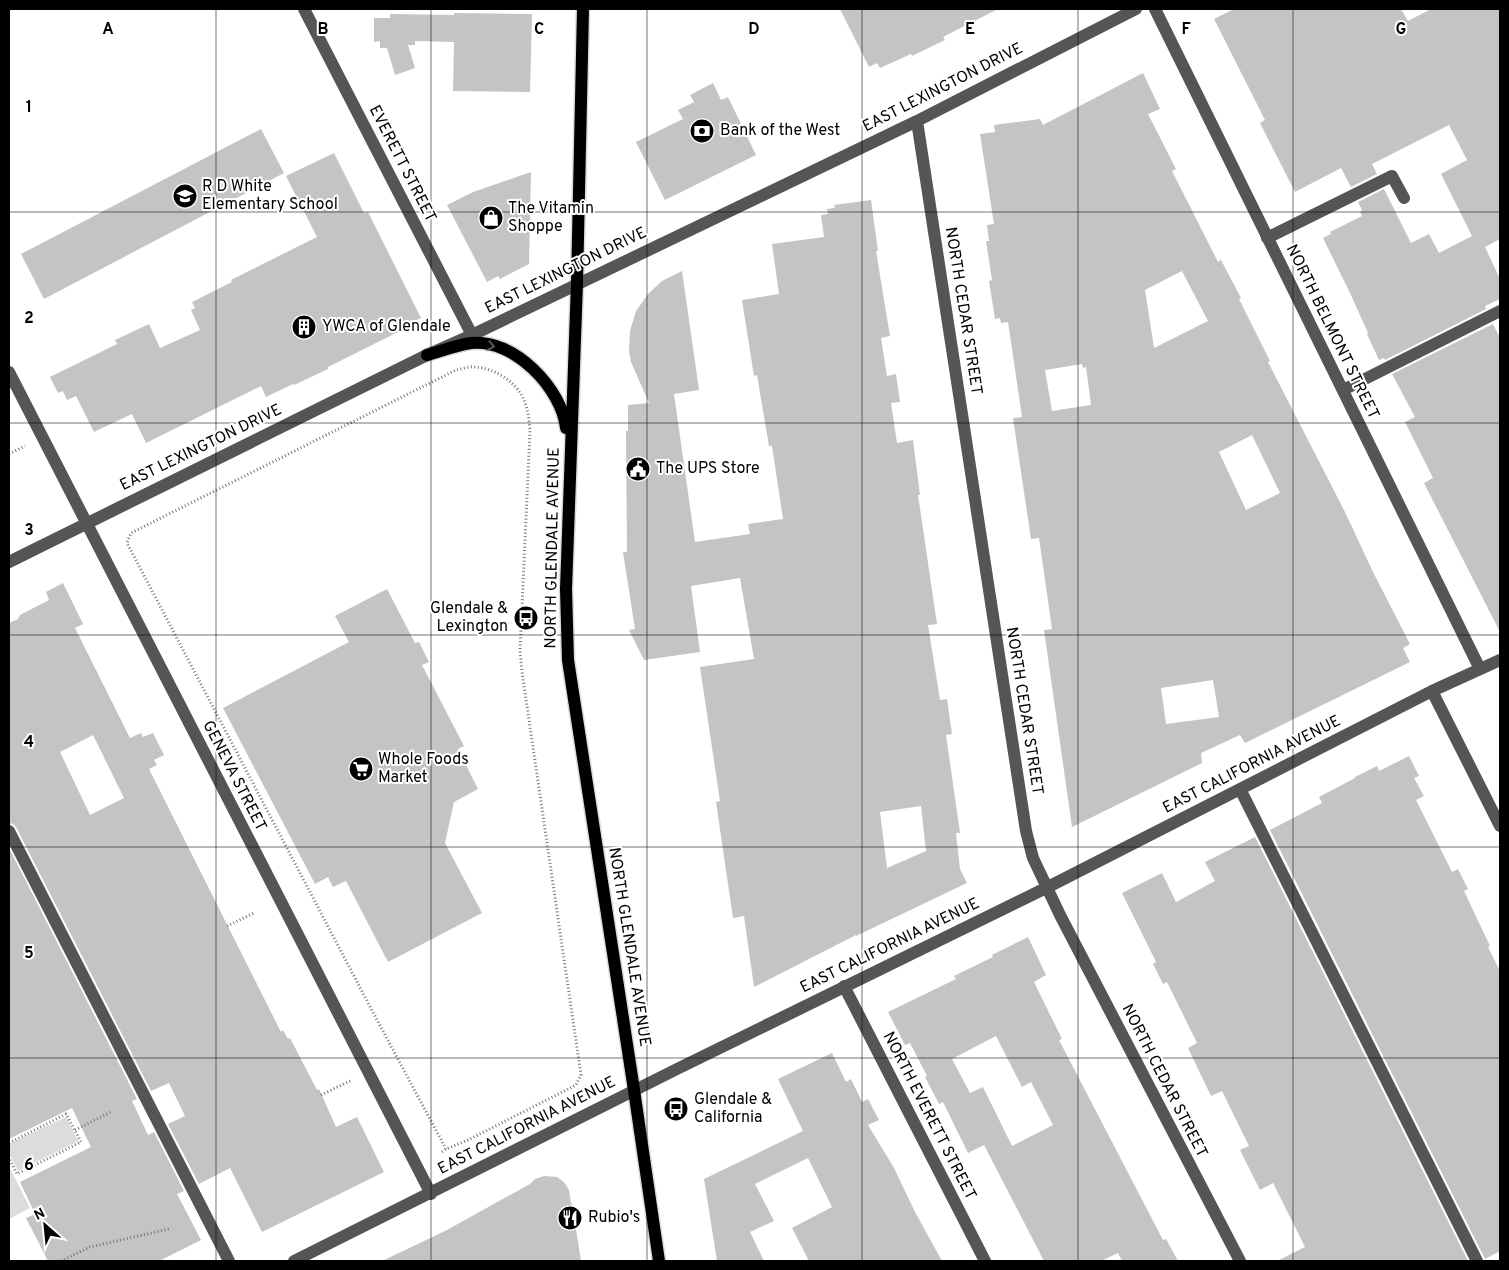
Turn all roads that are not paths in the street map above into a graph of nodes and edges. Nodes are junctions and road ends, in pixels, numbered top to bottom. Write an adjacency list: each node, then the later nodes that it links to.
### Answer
1 (304, 9): 10 (street, EVERETT STREET)
2 (583, 9): 8 (main road, NORTH GLENDALE AVENUE)
3 (1136, 9): 5 (street, EAST LEXINGTON DRIVE)
4 (1155, 9): 7 (street, NORTH BELMONT STREET)
5 (917, 120): 8 (street, EAST LEXINGTON DRIVE); 23 (street, NORTH CEDAR STREET)
6 (1404, 198): 7 (street)
7 (1268, 238): 13 (street, NORTH BELMONT STREET)
8 (576, 284): 10 (street, EAST LEXINGTON DRIVE); 14 (main road, NORTH GLENDALE AVENUE)
9 (1500, 311): 13 (street)
10 (472, 335): 11 (street, EAST LEXINGTON DRIVE)
11 (427, 355): 14 (main road, one-way to 14); 15 (street, EAST LEXINGTON DRIVE)
12 (9, 372): 15 (street, GENEVA STREET)
13 (1343, 390): 18 (street, NORTH BELMONT STREET)
14 (570, 462): 25 (main road, NORTH GLENDALE AVENUE)
15 (86, 523): 16 (street, EAST LEXINGTON DRIVE); 26 (street, GENEVA STREET)
16 (9, 562)
17 (1500, 660): 18 (street, EAST CALIFORNIA AVENUE)
18 (1480, 669): 19 (street, EAST CALIFORNIA AVENUE)
19 (1432, 691): 20 (street, EAST CALIFORNIA AVENUE); 21 (street)
20 (1240, 790): 23 (street, EAST CALIFORNIA AVENUE); 32 (street)
21 (1500, 826)
22 (9, 832): 27 (street)
23 (1046, 888): 24 (street, EAST CALIFORNIA AVENUE); 31 (street, NORTH CEDAR STREET)
24 (844, 986): 25 (street, EAST CALIFORNIA AVENUE); 30 (street, NORTH EVERETT STREET)
25 (634, 1090): 26 (street, EAST CALIFORNIA AVENUE); 29 (main road, NORTH GLENDALE AVENUE)
26 (431, 1194): 28 (street, EAST CALIFORNIA AVENUE)
27 (229, 1261)
28 (294, 1261)
29 (659, 1261)
30 (985, 1261)
31 (1240, 1261)
32 (1477, 1261)

